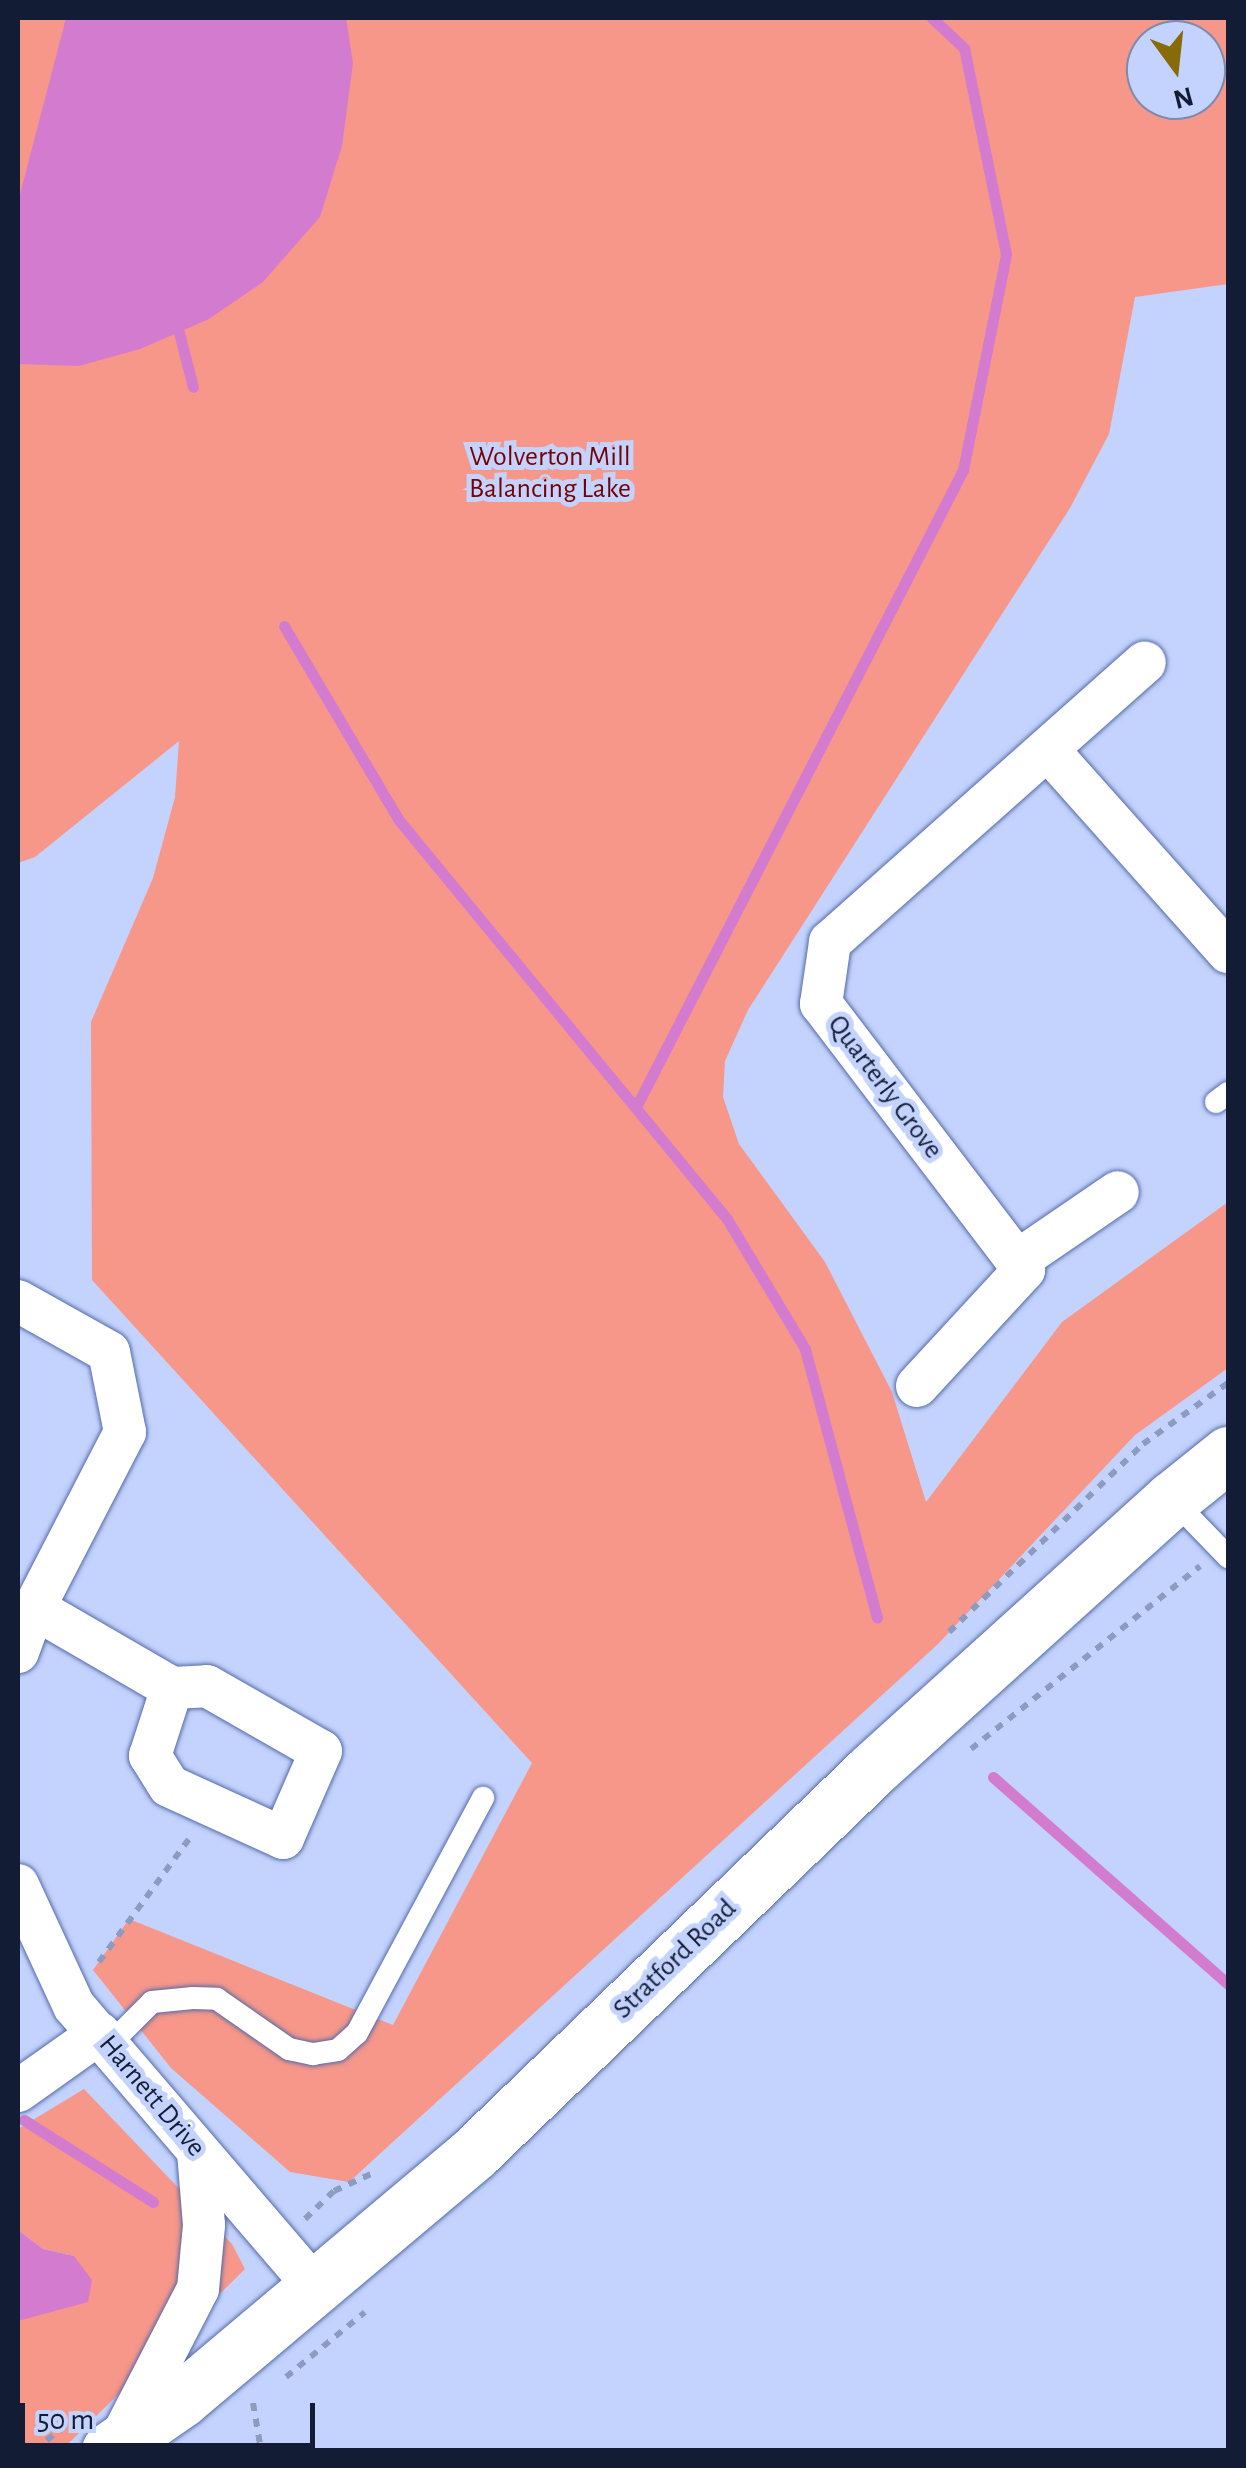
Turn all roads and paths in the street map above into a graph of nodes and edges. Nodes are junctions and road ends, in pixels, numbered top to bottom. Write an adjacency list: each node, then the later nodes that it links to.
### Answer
1 (1144, 662): 2 (street, Quarterly Grove)
2 (1048, 750): 3 (street); 5 (street, Quarterly Grove)
3 (1228, 952)
4 (1118, 1192): 5 (street)
5 (1017, 1261): 8 (street)
6 (18, 1301): 12 (street)
7 (1228, 1383): 13 (path)
8 (917, 1386)
9 (1228, 1454): 10 (street, Stratford Road)
10 (1172, 1499): 11 (lane); 25 (street, Stratford Road)
11 (1225, 1553): 16 (path)
12 (34, 1608): 14 (street); 15 (street)
13 (944, 1637)
14 (18, 1652)
15 (172, 1688): 18 (street); 18 (street)
16 (966, 1753)
17 (483, 1798): 20 (lane)
18 (214, 1806): 20 (path)
19 (18, 1885): 20 (street, Harnett Drive)
20 (95, 2028): 21 (street); 22 (street, Harnett Drive)
21 (18, 2091)
22 (198, 2152): 24 (street, Harnett Drive); 27 (street)
23 (384, 2168): 24 (path)
24 (280, 2244): 25 (street, Harnett Drive)
25 (316, 2288): 27 (street, Stratford Road)
26 (252, 2403): 29 (path)
27 (101, 2437): 28 (path)
28 (34, 2450)
29 (261, 2450)

